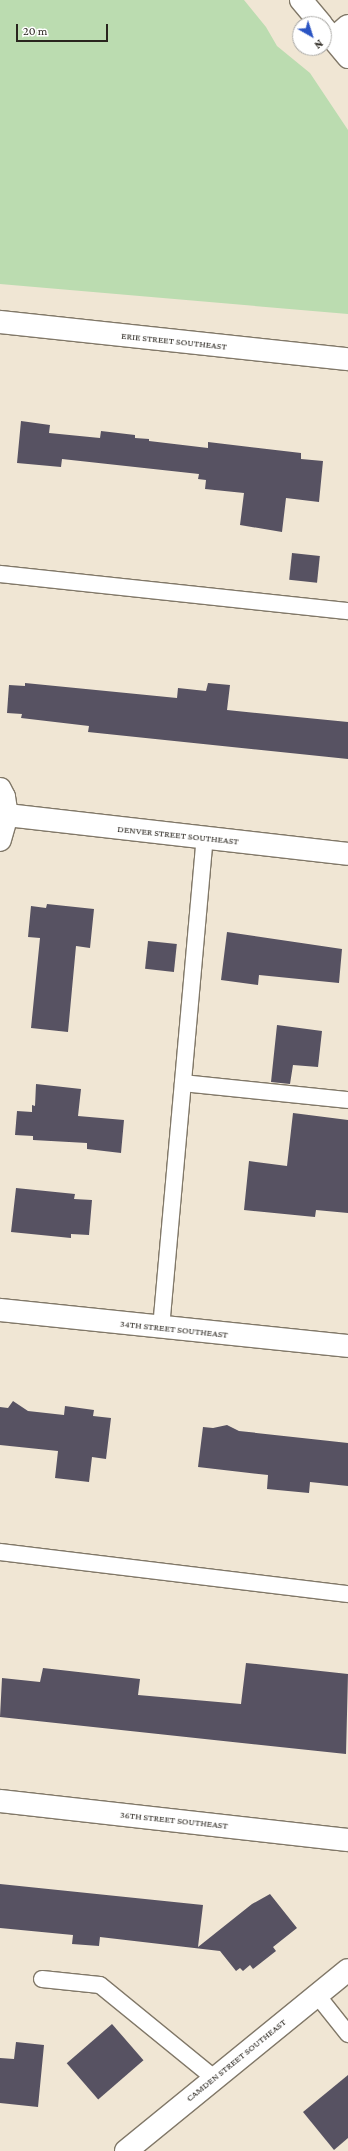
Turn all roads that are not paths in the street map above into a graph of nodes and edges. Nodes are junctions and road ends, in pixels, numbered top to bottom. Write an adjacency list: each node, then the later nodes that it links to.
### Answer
1 (301, 0): 2 (main road)
2 (318, 16)
3 (332, 31): 4 (main road)
4 (348, 57)
5 (0, 322): 6 (main road, ERIE STREET SOUTHEAST)
6 (348, 359)
7 (0, 574): 8 (lane)
8 (348, 611)
9 (0, 789): 10 (main road)
10 (7, 816): 11 (main road, DENVER STREET SOUTHEAST); 12 (main road)
11 (205, 838): 13 (main road, DENVER STREET SOUTHEAST); 14 (lane)
12 (0, 840)
13 (348, 854)
14 (183, 1083): 15 (lane); 17 (lane)
15 (348, 1100)
16 (0, 1310): 17 (main road, 34TH STREET SOUTHEAST)
17 (161, 1328): 18 (main road, 34TH STREET SOUTHEAST)
18 (348, 1346)
19 (0, 1552): 20 (lane)
20 (348, 1594)
21 (0, 1800): 22 (main road, 36TH STREET SOUTHEAST)
22 (348, 1840)
23 (348, 1970): 25 (main road, CAMDEN STREET SOUTHEAST)
24 (42, 1979): 27 (lane)
25 (317, 1995): 26 (lane); 27 (main road, CAMDEN STREET SOUTHEAST)
26 (348, 2034)
27 (214, 2078): 28 (main road, CAMDEN STREET SOUTHEAST)
28 (126, 2151)

